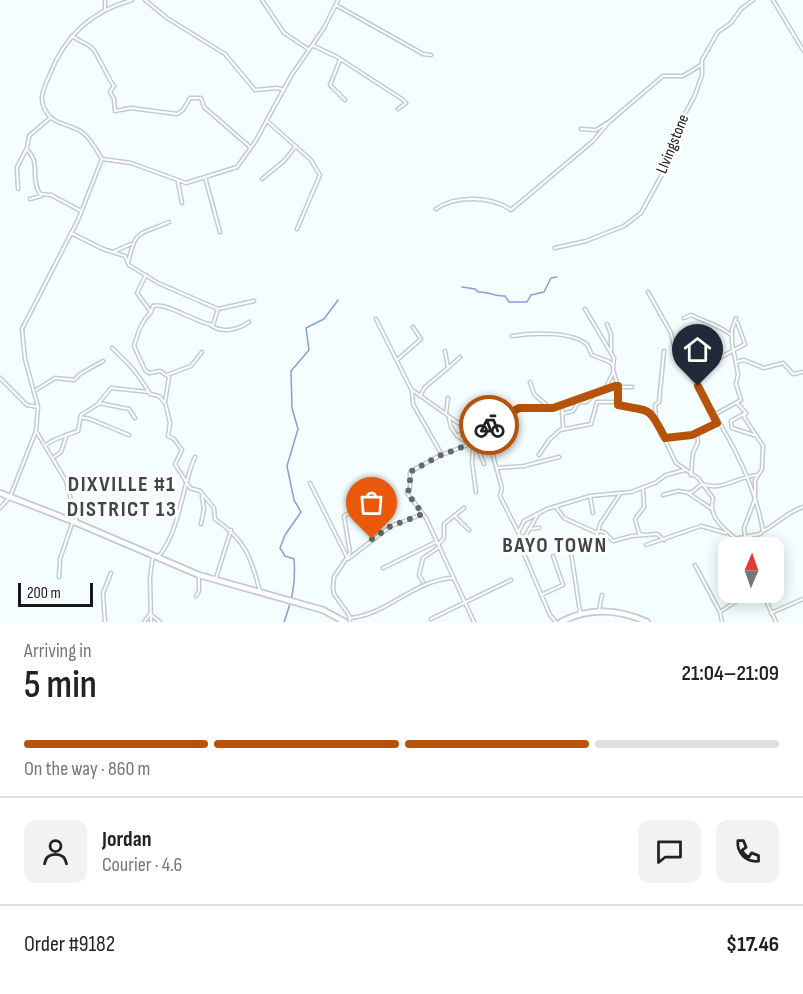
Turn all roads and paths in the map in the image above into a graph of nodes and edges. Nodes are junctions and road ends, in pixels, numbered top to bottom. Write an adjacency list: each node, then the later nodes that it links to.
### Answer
1 (105, 0): 9 (street)
2 (132, 0): 9 (street)
3 (145, 0): 17 (street)
4 (262, 0): 12 (street)
5 (338, 0): 8 (street)
6 (753, 0): 16 (street, LIvingstone)
7 (773, 0): 13 (street)
8 (336, 4): 11 (street); 14 (street)
9 (105, 9): 10 (street)
10 (72, 36): 20 (street); 26 (street)
11 (312, 45): 12 (street); 15 (street)
12 (308, 49): 17 (street)
13 (803, 50)
14 (431, 55)
15 (341, 59): 18 (street); 19 (street)
16 (701, 65): 22 (street); 42 (street, LIvingstone)
17 (284, 90): 21 (street)
18 (345, 100)
19 (398, 109)
20 (50, 118): 25 (street); 27 (street)
21 (267, 121): 24 (street); 26 (street)
22 (609, 122): 23 (street); 35 (street)
23 (581, 129)
24 (296, 146): 29 (street); 38 (street)
25 (27, 148): 31 (street); 32 (street)
26 (251, 148): 28 (street)
27 (102, 159): 30 (street); 36 (street)
28 (205, 177): 30 (street); 39 (street)
29 (262, 179)
30 (178, 182): 34 (street)
31 (18, 189)
32 (42, 195): 33 (street); 36 (street)
33 (30, 199)
34 (182, 203)
35 (436, 209)
36 (82, 212): 40 (street)
37 (169, 222): 41 (street)
38 (297, 229)
39 (220, 232)
40 (71, 234): 43 (street); 80 (street)
41 (132, 244): 43 (street); 44 (street)
42 (555, 248)
43 (113, 252): 44 (street)
44 (128, 263): 45 (street)
45 (146, 275): 48 (street); 50 (street)
46 (648, 292): 73 (street)
47 (254, 301): 48 (street)
48 (218, 309): 54 (street)
49 (585, 309): 61 (street)
50 (151, 312): 54 (street); 74 (street)
51 (684, 318): 58 (street)
52 (376, 319): 66 (street)
53 (249, 322): 54 (street)
54 (209, 324)
55 (607, 324): 61 (street)
56 (413, 327): 66 (street)
57 (512, 336): 69 (street)
58 (732, 336): 63 (street); 63 (street)
59 (112, 348): 82 (street)
60 (445, 351): 70 (street)
61 (611, 351): 69 (street)
62 (664, 351): 103 (street)
63 (733, 351): 68 (street); 73 (street)
64 (202, 352): 74 (street)
65 (460, 357): 70 (street)
66 (397, 360): 81 (street)
67 (103, 361): 80 (street)
68 (736, 362): 72 (street); 91 (street)
69 (613, 366): 71 (street)
70 (448, 368): 84 (street)
71 (613, 372): 77 (street); 79 (street)
72 (803, 372)
73 (690, 374): 99 (street)
74 (168, 375): 86 (street)
75 (0, 378): 93 (street)
76 (530, 382): 94 (street)
77 (618, 386): 78 (street); 79 (street); 87 (street)
78 (632, 387)
79 (605, 389): 83 (street)
80 (35, 390): 93 (street)
81 (412, 390): 84 (street); 120 (street)
82 (149, 392): 86 (street); 88 (street)
83 (595, 394): 89 (street); 90 (street)
84 (420, 396): 97 (street)
85 (448, 398): 97 (street)
86 (165, 402): 131 (street)
87 (617, 402): 103 (street); 107 (street)
88 (99, 403): 100 (street); 101 (street)
89 (567, 403): 90 (street); 92 (street)
90 (578, 403): 98 (street)
91 (737, 403): 96 (street); 99 (street)
92 (562, 405): 94 (street); 98 (street)
93 (38, 407): 109 (street)
94 (551, 408): 105 (street)
95 (471, 411): 106 (street)
96 (746, 413): 113 (street); 113 (street)
97 (446, 414): 102 (street)
98 (562, 414): 107 (street)
99 (714, 415): 104 (street)
100 (80, 417): 111 (street); 114 (street)
101 (135, 418)
102 (450, 418): 108 (street); 112 (street)
103 (657, 422): 115 (street)
104 (717, 423): 110 (street); 130 (street)
105 (485, 427): 106 (street); 126 (street)
106 (476, 428): 108 (street); 116 (street)
107 (563, 429): 121 (street)
108 (468, 430): 112 (street)
109 (36, 431): 118 (street); 142 (street)
110 (697, 432): 115 (street); 128 (street)
111 (129, 435)
112 (457, 436): 117 (street)
113 (757, 436): 129 (street)
114 (66, 437): 118 (street); 122 (street)
115 (665, 438): 127 (street)
116 (475, 442): 117 (street); 119 (street)
117 (469, 443): 120 (street)
118 (46, 445): 122 (street)
119 (477, 447): 125 (street); 135 (street)
120 (442, 455): 153 (street)
121 (539, 455)
122 (53, 457): 156 (street)
123 (195, 457): 131 (street)
124 (559, 457): 126 (street)
125 (484, 464)
126 (497, 468): 167 (street)
127 (686, 470): 128 (street); 134 (street)
128 (691, 475): 133 (street)
129 (758, 475): 130 (street); 143 (street)
130 (746, 476): 133 (street); 143 (street)
131 (186, 477): 140 (street); 180 (street)
132 (310, 483): 181 (street)
133 (702, 484): 138 (street); 150 (street)
134 (643, 488): 136 (street); 168 (street)
135 (476, 492)
136 (623, 492): 141 (street); 158 (street)
137 (0, 493): 142 (main road)
138 (688, 493): 139 (street); 150 (street)
139 (663, 495)
140 (202, 496): 157 (street); 161 (street)
141 (590, 496): 145 (street); 152 (street)
142 (10, 498): 148 (street); 156 (main road)
143 (755, 500): 163 (street); 169 (street)
144 (362, 506): 181 (street)
145 (564, 506): 146 (street); 151 (street)
146 (556, 507): 151 (street); 154 (street)
147 (803, 507): 163 (street)
148 (0, 508)
149 (464, 508): 155 (street)
150 (712, 509): 166 (street)
151 (560, 513): 164 (street)
152 (593, 513)
153 (423, 514): 175 (street); 181 (street)
154 (538, 515): 160 (street); 167 (street)
155 (455, 516): 162 (street); 175 (street)
156 (75, 522): 178 (main road); 186 (street)
157 (201, 524)
158 (600, 524): 164 (street); 165 (street)
159 (539, 528): 160 (street)
160 (530, 529): 172 (street)
161 (231, 530): 189 (street); 191 (street)
162 (469, 530)
163 (763, 531): 169 (street)
164 (598, 533): 165 (street); 173 (street)
165 (606, 533): 168 (street)
166 (726, 533): 170 (street); 174 (street)
167 (519, 534): 172 (street)
168 (643, 535): 174 (street)
169 (745, 536): 171 (street)
170 (731, 537)
171 (741, 537)
172 (520, 540): 192 (street)
173 (597, 540)
174 (664, 540): 176 (street)
175 (437, 545): 183 (street); 187 (street); 190 (street)
176 (646, 545)
177 (571, 552): 200 (street)
178 (151, 554): 180 (main road); 203 (street)
179 (553, 556): 192 (street)
180 (157, 558): 185 (main road)
181 (348, 559): 204 (street)
182 (695, 566): 201 (street)
183 (383, 568)
184 (111, 573): 206 (street)
185 (199, 575): 189 (main road); 194 (street)
186 (59, 577)
187 (452, 578): 190 (street); 196 (street)
188 (511, 580): 196 (street)
189 (215, 581): 191 (main road)
190 (423, 583): 204 (street)
191 (260, 593): 210 (main road)
192 (542, 595): 213 (street)
193 (602, 595): 199 (street)
194 (196, 596)
195 (803, 598): 202 (street)
196 (464, 603): 205 (street); 212 (street)
197 (734, 603): 201 (street)
198 (767, 603): 202 (street)
199 (599, 611): 200 (main road); 215 (main road)
200 (580, 612): 214 (main road)
201 (720, 612): 216 (street)
202 (771, 613): 217 (street)
203 (150, 614): 207 (street); 208 (street); 209 (street)
204 (350, 618): 211 (street)
205 (430, 619)
206 (105, 622)
207 (144, 622)
208 (151, 622)
209 (160, 622)
210 (345, 622)
211 (350, 622)
212 (474, 622)
213 (556, 622)
214 (561, 622)
215 (647, 622)
216 (722, 622)
217 (776, 622)

